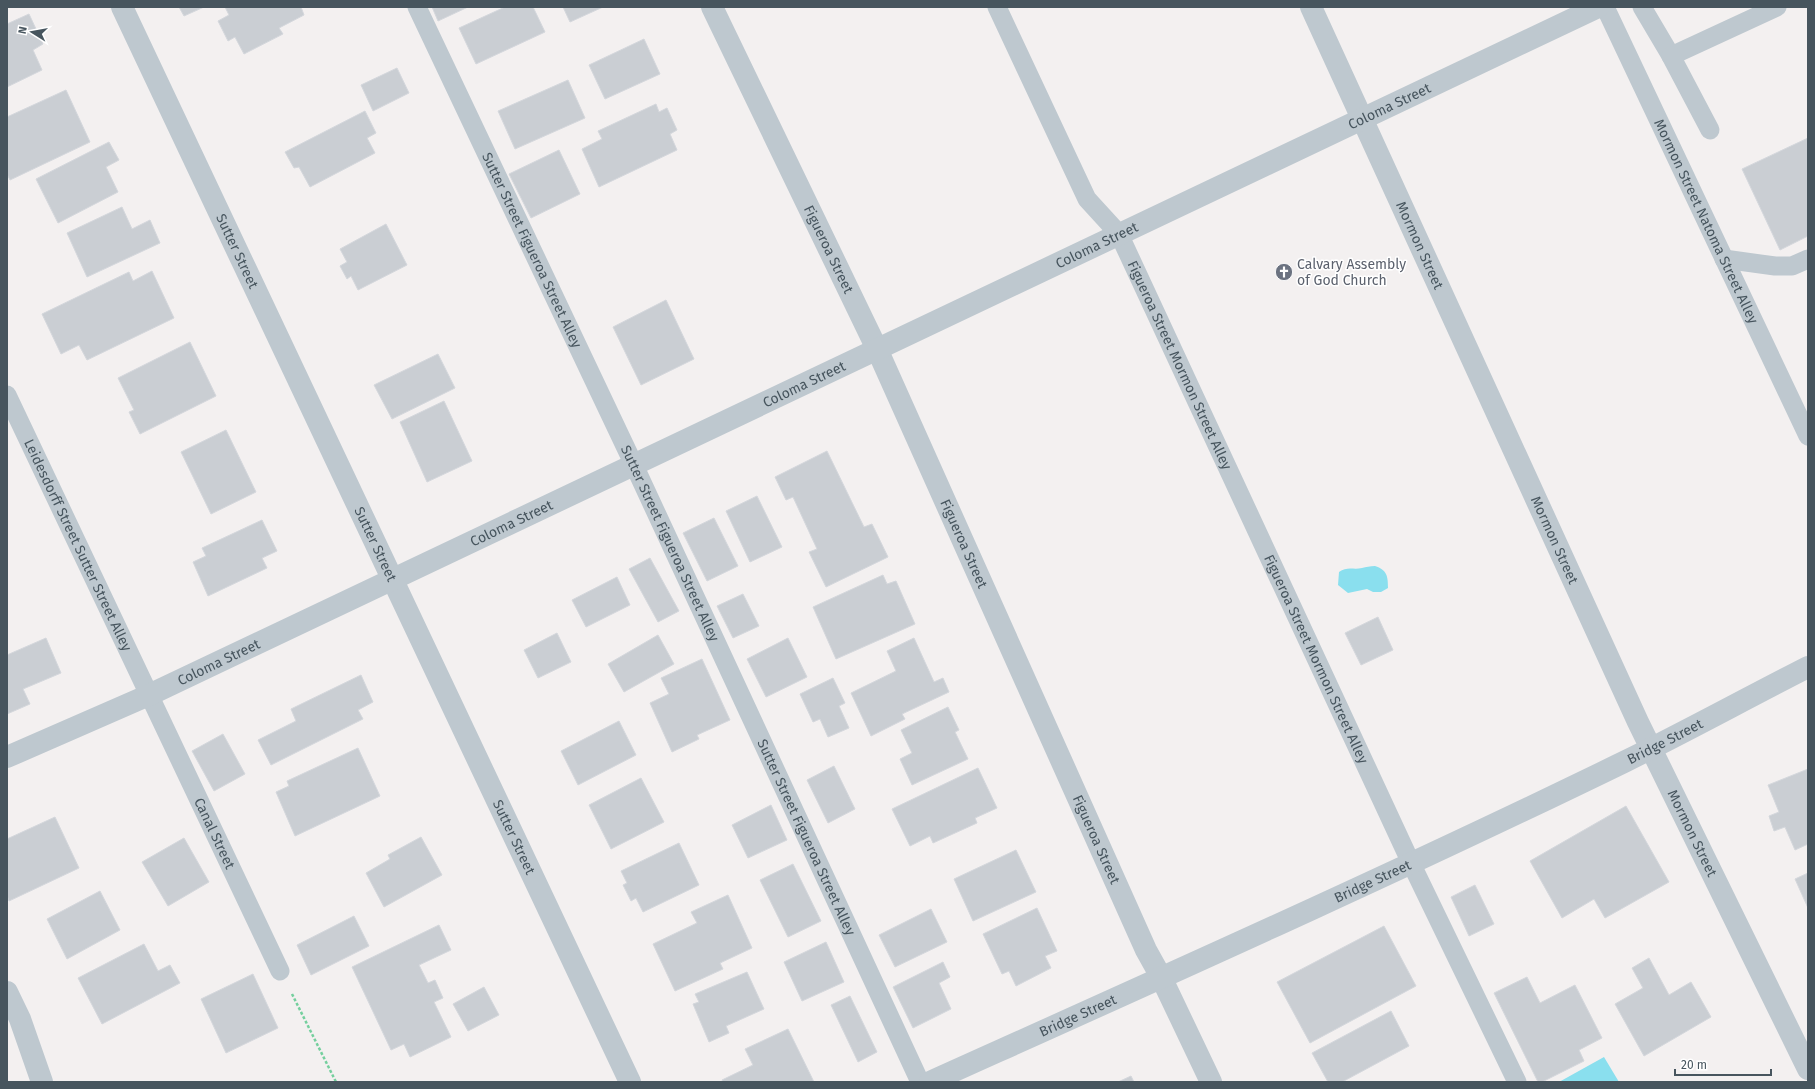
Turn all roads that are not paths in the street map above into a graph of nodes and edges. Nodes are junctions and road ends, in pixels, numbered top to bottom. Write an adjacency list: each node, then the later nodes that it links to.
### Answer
1 (122, 7): 20 (street, Sutter Street)
2 (417, 7): 19 (lane, Sutter Street Figueroa Street Alley)
3 (712, 7): 16 (street, Figueroa Street)
4 (997, 7): 13 (lane, Figueroa Street Mormon Street Alley)
5 (1311, 7): 11 (street, Mormon Street)
6 (1598, 7): 11 (street, Coloma Street)
7 (1605, 7): 14 (lane, Mormon Street Natoma Street Alley)
8 (1642, 7): 10 (lane)
9 (1777, 7): 10 (lane)
10 (1672, 56): 12 (lane)
11 (1361, 119): 13 (street, Coloma Street); 23 (street, Mormon Street)
12 (1710, 130)
13 (1119, 234): 16 (street, Coloma Street); 25 (lane, Figueroa Street Mormon Street Alley)
14 (1724, 259): 15 (lane); 18 (lane, Mormon Street Natoma Street Alley)
15 (1808, 259)
16 (877, 350): 19 (street, Coloma Street); 27 (street, Figueroa Street)
17 (7, 395): 22 (lane, Leidesdorff Street Sutter Street Alley)
18 (1808, 436)
19 (634, 465): 20 (street, Coloma Street); 32 (lane, Sutter Street Figueroa Street Alley)
20 (392, 580): 22 (street, Coloma Street); 31 (street, Sutter Street)
21 (1808, 667): 23 (street, Bridge Street)
22 (149, 695): 24 (street, Coloma Street); 26 (lane, Canal Street)
23 (1651, 748): 25 (street, Bridge Street); 29 (street, Mormon Street)
24 (7, 757)
25 (1411, 863): 27 (street, Bridge Street); 35 (lane, Figueroa Street Mormon Street Alley)
26 (280, 971)
27 (1162, 977): 33 (street, Bridge Street); 34 (street, Figueroa Street)
28 (7, 992): 30 (street)
29 (1808, 1069)
30 (42, 1082)
31 (630, 1082)
32 (920, 1082)
33 (930, 1082)
34 (1211, 1082)
35 (1517, 1082)

